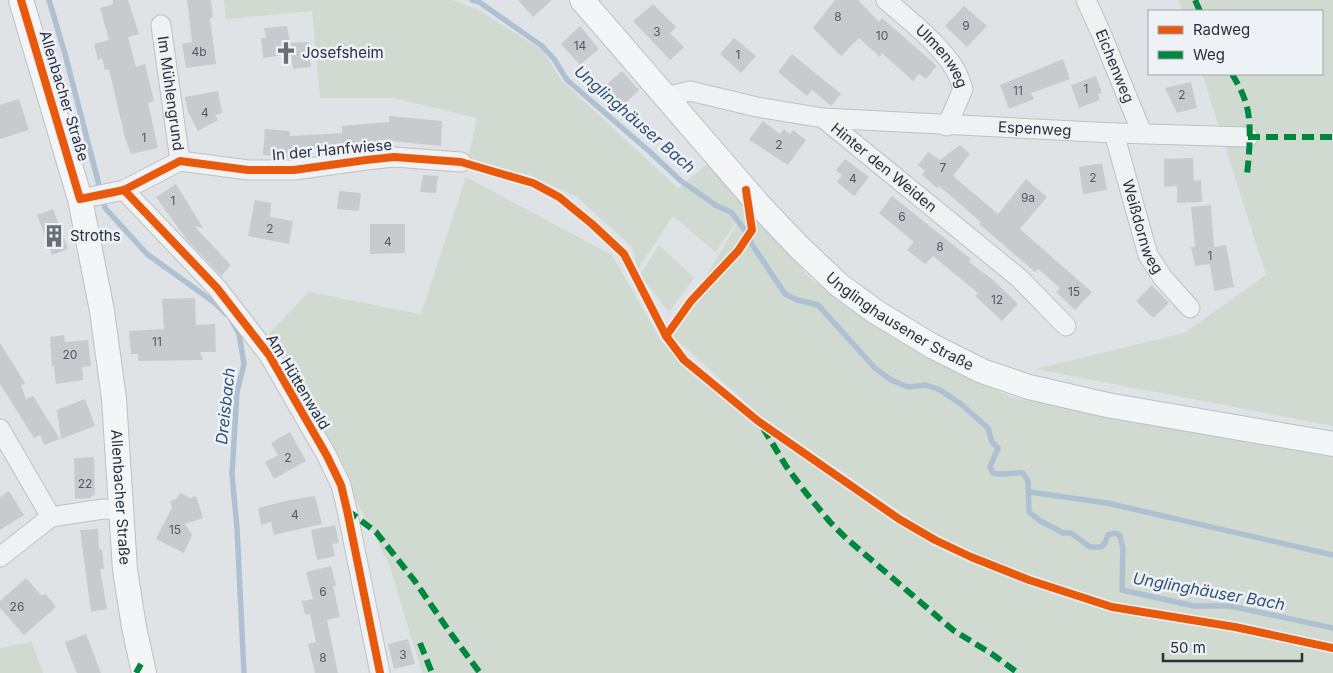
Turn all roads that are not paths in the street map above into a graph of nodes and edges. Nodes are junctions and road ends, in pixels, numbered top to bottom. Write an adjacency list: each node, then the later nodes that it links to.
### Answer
1 (21, 0): 14 (main road, Allenbacher Straße)
2 (582, 0): 6 (main road, Unglinghausener Straße)
3 (886, 0): 8 (street, Ulmenweg)
4 (1086, 0): 10 (street, Eichenweg)
5 (161, 25): 12 (street, Im Mühlengrund)
6 (665, 97): 7 (street, Hinter den Weiden); 18 (main road, Unglinghausener Straße)
7 (823, 118): 8 (street, Espenweg); 16 (street, Hinter den Weiden)
8 (947, 126): 9 (street, Espenweg)
9 (1114, 133): 10 (street, Espenweg); 15 (street, Weißdornweg)
10 (1142, 133): 11 (street, Espenweg)
11 (1248, 137)
12 (180, 161): 13 (street, In der Hanfwiese); 14 (street)
13 (461, 162)
14 (102, 194): 19 (main road, Allenbacher Straße); 23 (street, Am Hüttenwald)
15 (1190, 308)
16 (1066, 326)
17 (0, 429): 20 (street)
18 (1333, 444)
19 (120, 510): 20 (street); 22 (main road, Allenbacher Straße)
20 (51, 517): 21 (street)
21 (0, 558)
22 (144, 673)
23 (380, 673)

